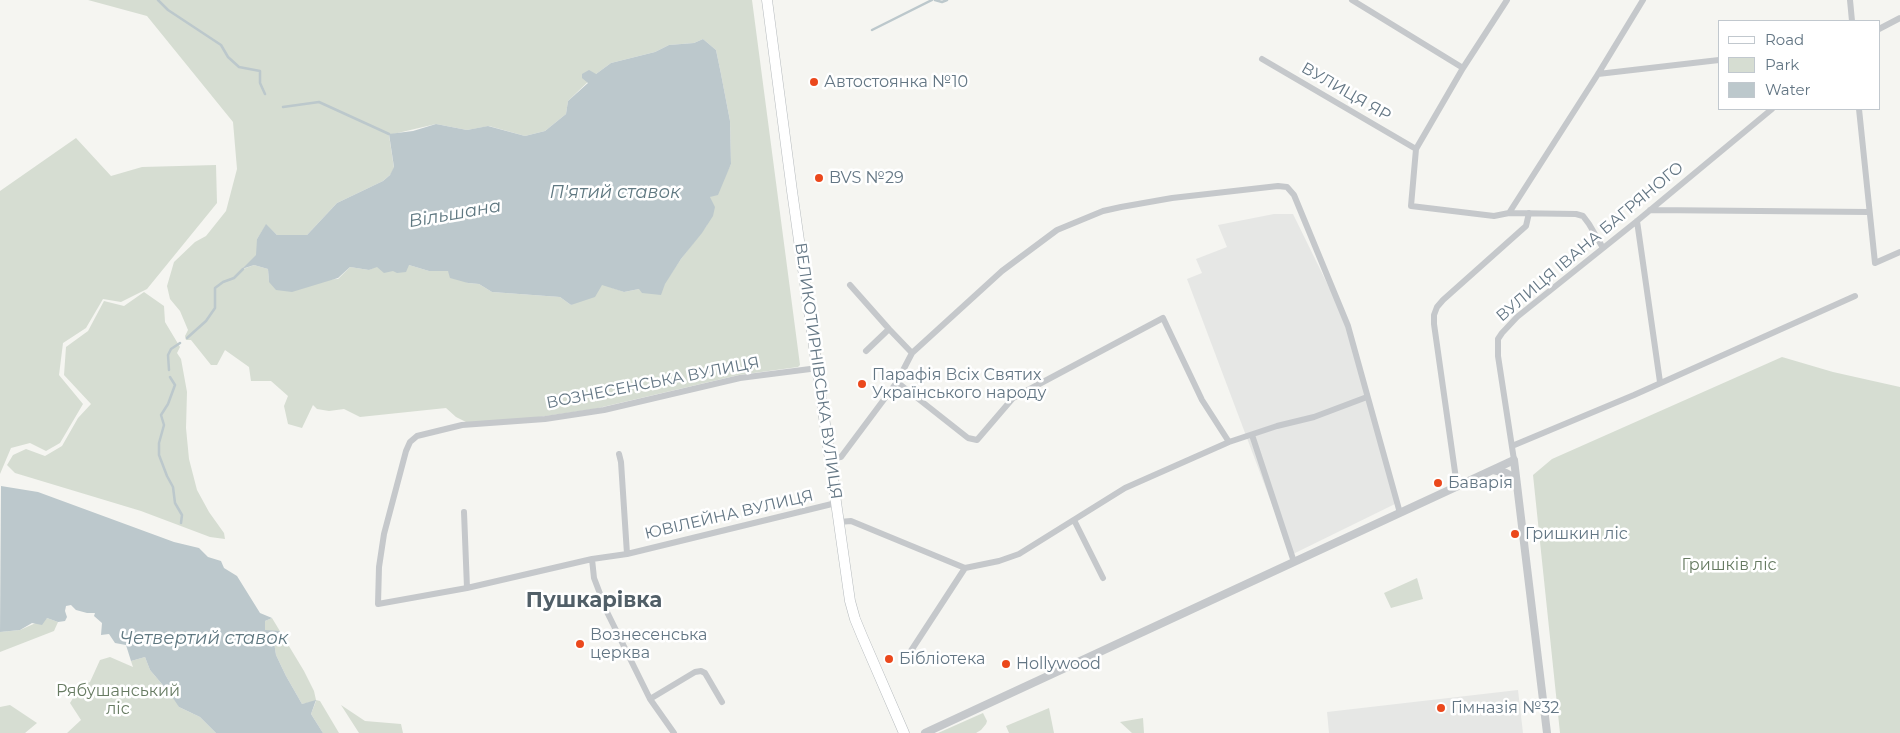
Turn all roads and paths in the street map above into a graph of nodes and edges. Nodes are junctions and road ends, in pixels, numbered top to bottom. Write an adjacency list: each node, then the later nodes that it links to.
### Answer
1 (767, 0): 28 (main road, ВЕЛИКОТИРНІВСЬКА ВУЛИЦЯ)
2 (1352, 0): 11 (street)
3 (1507, 0): 11 (street)
4 (1643, 0): 12 (street)
5 (1850, 0): 7 (street)
6 (1900, 18): 8 (street)
7 (1852, 20)
8 (1880, 28)
9 (1262, 59): 15 (street, ВУЛИЦЯ ЯР)
10 (1718, 60): 12 (street)
11 (1463, 68): 15 (street)
12 (1598, 74): 18 (street)
13 (1771, 110): 16 (street, ВУЛИЦЯ ІВАНА БАГРЯНОГО)
14 (1859, 110): 17 (street)
15 (1416, 149): 18 (street)
16 (1650, 210): 17 (street); 20 (street, ВУЛИЦЯ ІВАНА БАГРЯНОГО)
17 (1869, 212): 22 (street)
18 (1509, 213): 19 (street)
19 (1529, 213): 21 (street); 40 (street)
20 (1637, 221): 21 (street, ВУЛИЦЯ ІВАНА БАГРЯНОГО); 30 (street)
21 (1603, 248): 34 (street, ВУЛИЦЯ ІВАНА БАГРЯНОГО)
22 (1900, 252)
23 (850, 285): 25 (street)
24 (1855, 296): 30 (street)
25 (889, 329): 26 (street); 27 (street)
26 (866, 351)
27 (912, 353): 29 (street); 31 (street)
28 (818, 368): 36 (main road, ВЕЛИКОТИРНІВСЬКА ВУЛИЦЯ); 51 (street, ВОЗНЕСЕНСЬКА ВУЛИЦЯ)
29 (897, 382): 33 (street); 36 (street)
30 (1660, 382): 34 (street)
31 (1367, 397): 32 (street); 43 (street)
32 (1252, 436): 33 (street); 48 (street)
33 (1229, 442): 44 (street)
34 (1512, 446): 37 (street, ВУЛИЦЯ ІВАНА БАГРЯНОГО)
35 (618, 454): 46 (street, ЮВІЛЕЙНА ВУЛИЦЯ)
36 (830, 458): 41 (main road, ВЕЛИКОТИРНІВСЬКА ВУЛИЦЯ)
37 (1514, 460): 38 (street); 39 (street)
38 (1491, 470): 39 (street); 40 (street)
39 (1516, 479): 58 (street)
40 (1457, 486): 43 (street)
41 (836, 504): 45 (main road, ВЕЛИКОТИРНІВСЬКА ВУЛИЦЯ); 46 (street, ЮВІЛЕЙНА ВУЛИЦЯ)
42 (464, 512): 51 (street)
43 (1400, 513): 48 (street)
44 (1074, 520): 49 (street); 50 (street)
45 (839, 522): 49 (street); 56 (main road, ВЕЛИКОТИРНІВСЬКА ВУЛИЦЯ)
46 (627, 554): 47 (street, ЮВІЛЕЙНА ВУЛИЦЯ)
47 (592, 559): 51 (street, ЮВІЛЕЙНА ВУЛИЦЯ); 53 (street)
48 (1294, 562): 57 (street)
49 (964, 568): 52 (street)
50 (1103, 578)
51 (467, 588)
52 (904, 660)
53 (650, 699): 54 (street); 55 (street)
54 (722, 702)
55 (674, 733)
56 (904, 733)
57 (925, 733)
58 (1547, 733)

